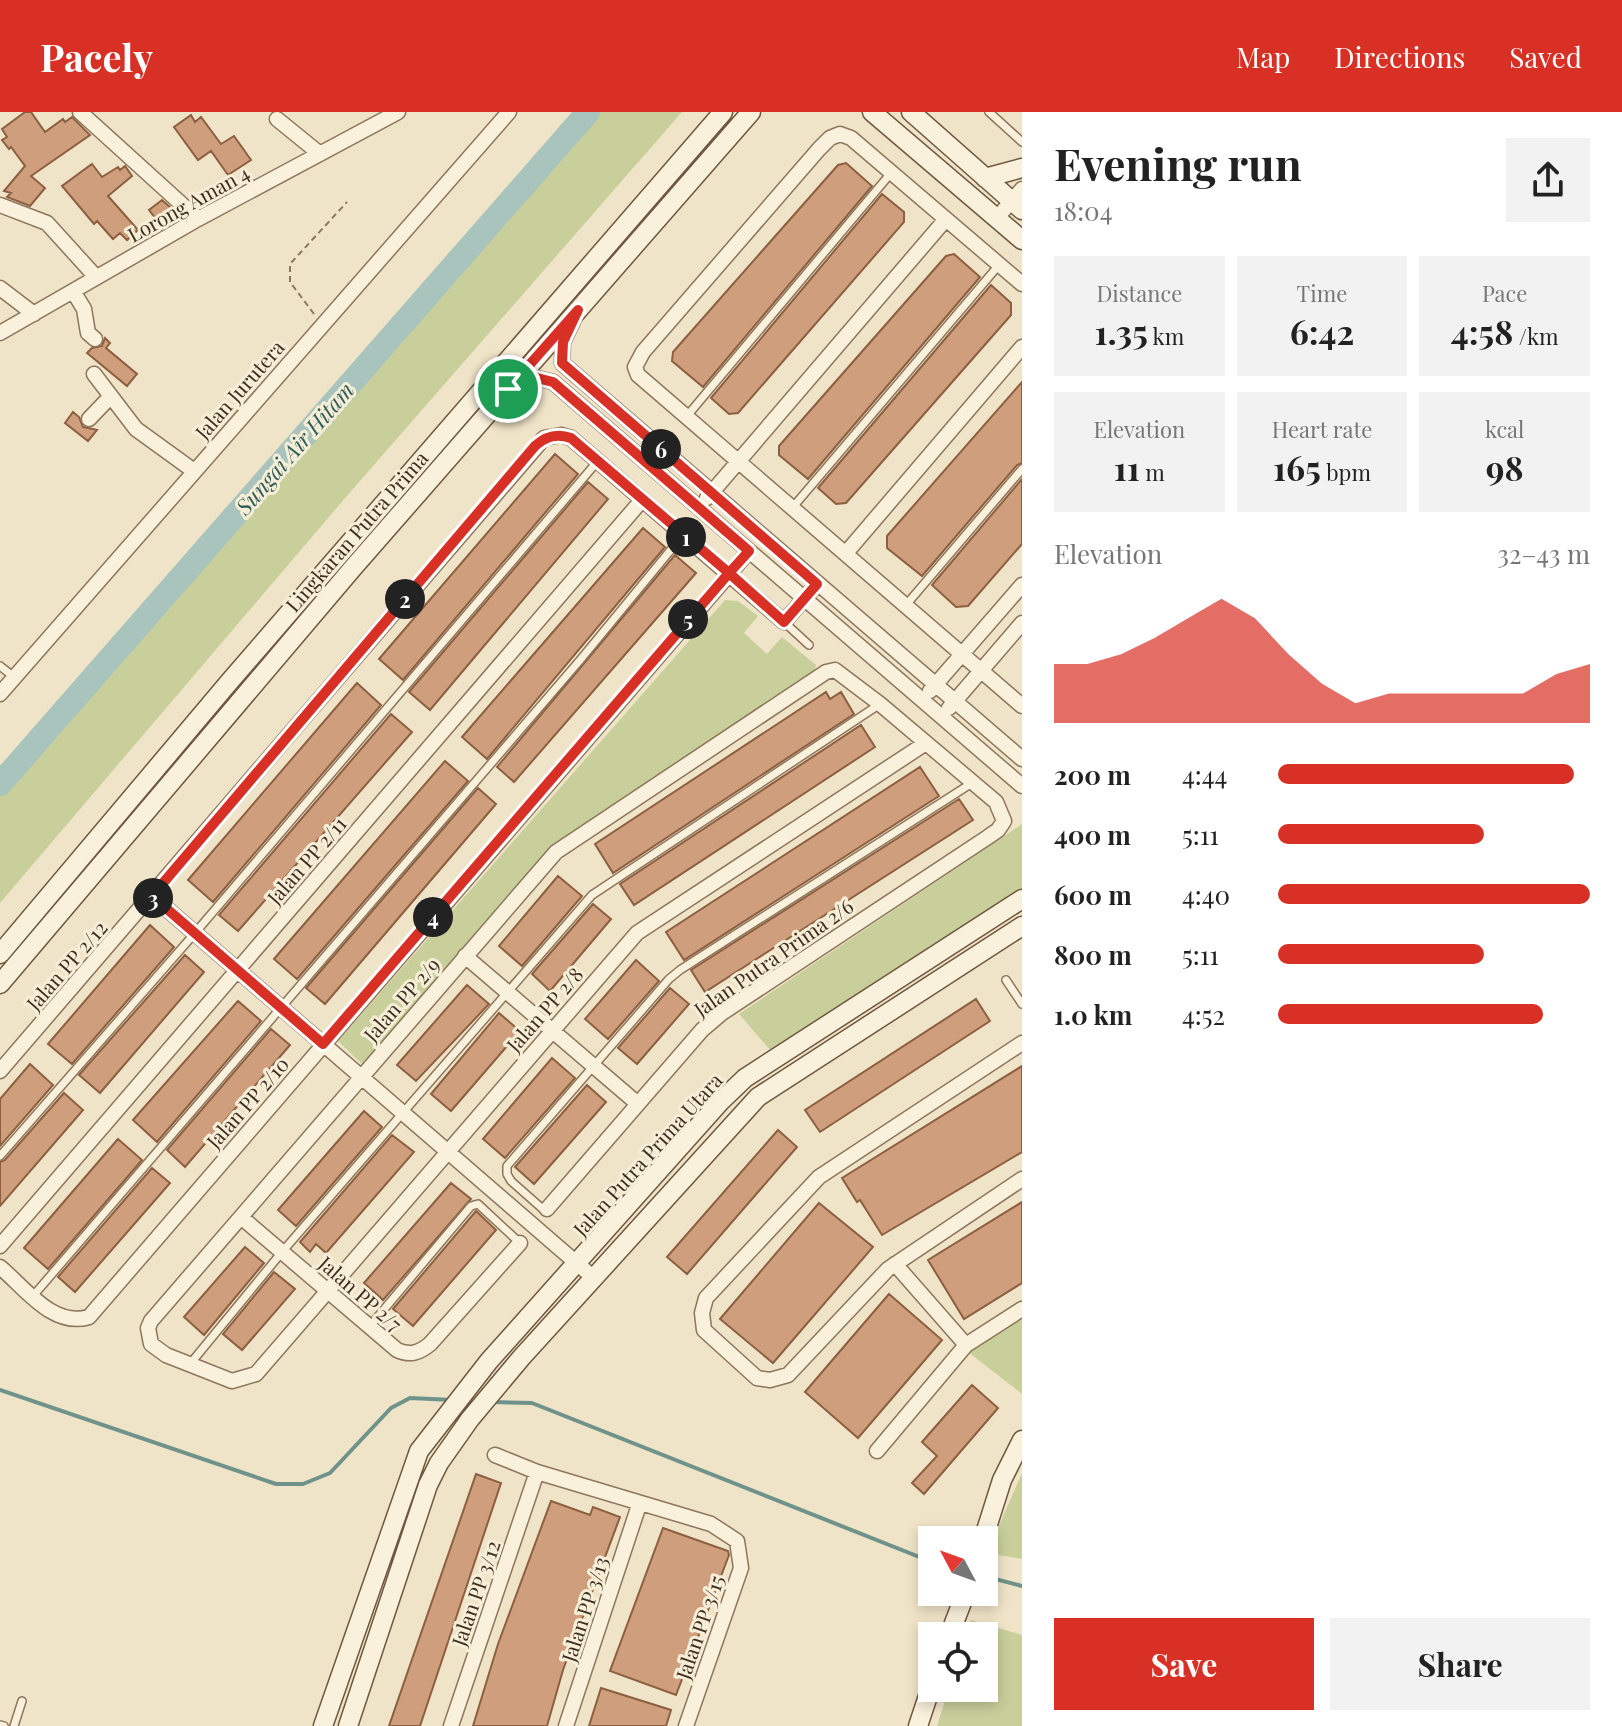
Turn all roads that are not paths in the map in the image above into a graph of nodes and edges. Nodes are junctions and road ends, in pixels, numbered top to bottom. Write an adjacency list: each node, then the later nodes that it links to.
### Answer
1 (80, 112): 17 (street)
2 (398, 112): 11 (street, Lorong Aman 4)
3 (509, 112): 39 (street, Jalan Jurutera)
4 (723, 112): 74 (main road, Lingkaran Putra Prima)
5 (751, 112): 26 (main road, Lingkaran Putra Prima)
6 (872, 112): 19 (main road)
7 (911, 112): 14 (main road)
8 (989, 112): 10 (lane)
9 (277, 119): 11 (street)
10 (1022, 142)
11 (320, 154): 17 (street, Lorong Aman 4)
12 (1022, 168): 14 (main road)
13 (891, 173): 18 (street); 34 (lane); 34 (street)
14 (985, 178): 15 (main road)
15 (1019, 200): 19 (street)
16 (0, 205): 22 (street)
17 (198, 219): 22 (street, Lorong Aman 4)
18 (946, 219): 21 (street); 36 (street)
19 (996, 219): 20 (main road)
20 (1022, 240)
21 (1000, 265): 23 (street); 42 (lane)
22 (96, 277): 25 (street, Lorong Aman 4)
23 (1022, 284)
24 (0, 288): 27 (street)
25 (73, 291): 27 (street, Lorong Aman 4); 29 (street)
26 (578, 310): 32 (main road, Lingkaran Putra Prima); 40 (street)
27 (34, 314): 28 (street, Lorong Aman 4)
28 (0, 333)
29 (95, 339)
30 (1022, 347): 46 (street)
31 (94, 374): 33 (street)
32 (508, 389): 43 (street); 78 (main road, Lingkaran Putra Prima)
33 (111, 396): 35 (street); 39 (street)
34 (687, 416): 36 (street)
35 (89, 419)
36 (740, 461): 40 (street); 42 (street)
37 (597, 462): 41 (street); 70 (street, Jalan PP 2/12); 73 (lane)
38 (1022, 469): 51 (lane)
39 (194, 471): 58 (street, Jalan Jurutera)
40 (712, 493): 43 (street); 48 (street)
41 (642, 500): 44 (street); 76 (street, Jalan PP 2/11)
42 (793, 507): 46 (street)
43 (699, 508): 45 (street)
44 (683, 535): 47 (street); 81 (lane)
45 (749, 551): 47 (street, Jalan PP 2/10); 50 (street)
46 (846, 553): 51 (street)
47 (729, 573): 52 (street); 84 (street, Jalan PP 2/10)
48 (817, 584): 50 (street); 59 (street)
49 (1022, 585): 55 (street)
50 (804, 599): 52 (street); 61 (street)
51 (906, 605): 55 (street)
52 (784, 622): 54 (lane)
53 (1022, 623): 57 (street)
54 (809, 645)
55 (962, 654): 57 (street); 59 (street)
56 (0, 666): 58 (lane)
57 (981, 671): 62 (street); 64 (street)
58 (14, 677): 60 (street, Jalan Jurutera)
59 (935, 685): 61 (street); 62 (street)
60 (0, 694)
61 (922, 700): 65 (street)
62 (954, 701): 65 (street); 67 (street)
63 (880, 704): 66 (street); 75 (street, Jalan PP 2/9); 79 (lane)
64 (1022, 706)
65 (941, 716): 69 (street)
66 (926, 743): 68 (street); 82 (street, Jalan PP 2/8)
67 (1022, 759)
68 (972, 783): 85 (lane); 88 (street, Jalan Putra Prima 2/6)
69 (1022, 786)
70 (152, 896): 73 (street); 86 (street, Jalan PP 2/12)
71 (1022, 899): 98 (main road, Jalan Putra Prima Utara)
72 (1022, 926): 101 (main road)
73 (195, 933): 76 (street); 91 (lane)
74 (0, 954)
75 (465, 956): 79 (street); 87 (street, Jalan PP 2/9)
76 (237, 970): 81 (street); 96 (street, Jalan PP 2/11)
77 (1006, 980): 80 (lane)
78 (0, 984)
79 (507, 992): 82 (street); 89 (lane)
80 (1022, 1004)
81 (280, 1007): 84 (street); 103 (lane)
82 (552, 1031): 85 (street); 90 (street, Jalan PP 2/8)
83 (1022, 1043): 99 (street)
84 (323, 1044): 87 (street); 103 (street, Jalan PP 2/10)
85 (594, 1067): 88 (street); 93 (lane)
86 (0, 1071)
87 (361, 1077): 89 (street); 94 (street, Jalan PP 2/9)
88 (638, 1104): 93 (street, Jalan Putra Prima 2/6)
89 (402, 1112): 90 (street); 97 (lane)
90 (448, 1152): 98 (street); 102 (street, Jalan PP 2/8)
91 (0, 1156)
92 (1022, 1179): 99 (street)
93 (547, 1209)
94 (241, 1217): 97 (street, Jalan PP 2/7); 107 (street, Jalan PP 2/9)
95 (520, 1243): 105 (street, Jalan PP 2/7); 105 (lane)
96 (0, 1246)
97 (282, 1252): 102 (street, Jalan PP 2/7); 107 (lane)
98 (578, 1264): 101 (street); 117 (main road, Jalan Putra Prima Utara)
99 (895, 1264): 106 (street)
100 (0, 1267): 103 (street)
101 (595, 1279): 118 (main road)
102 (328, 1290): 105 (street, Jalan PP 2/7); 107 (street, Jalan PP 2/8)
103 (33, 1296)
104 (1022, 1309): 106 (street)
105 (370, 1326)
106 (966, 1345): 109 (street)
107 (190, 1364)
108 (1022, 1440): 113 (main road)
109 (877, 1451)
110 (495, 1455): 111 (street)
111 (537, 1472): 112 (street); 119 (street, Jalan PP 3/12)
112 (639, 1505): 120 (street, Jalan PP 3/13); 121 (street, Jalan PP 3/15)
113 (987, 1526)
114 (22, 1701): 116 (lane)
115 (926, 1702): 122 (main road)
116 (14, 1726)
117 (323, 1726)
118 (348, 1726)
119 (451, 1726)
120 (566, 1726)
121 (686, 1726)
122 (918, 1726)

